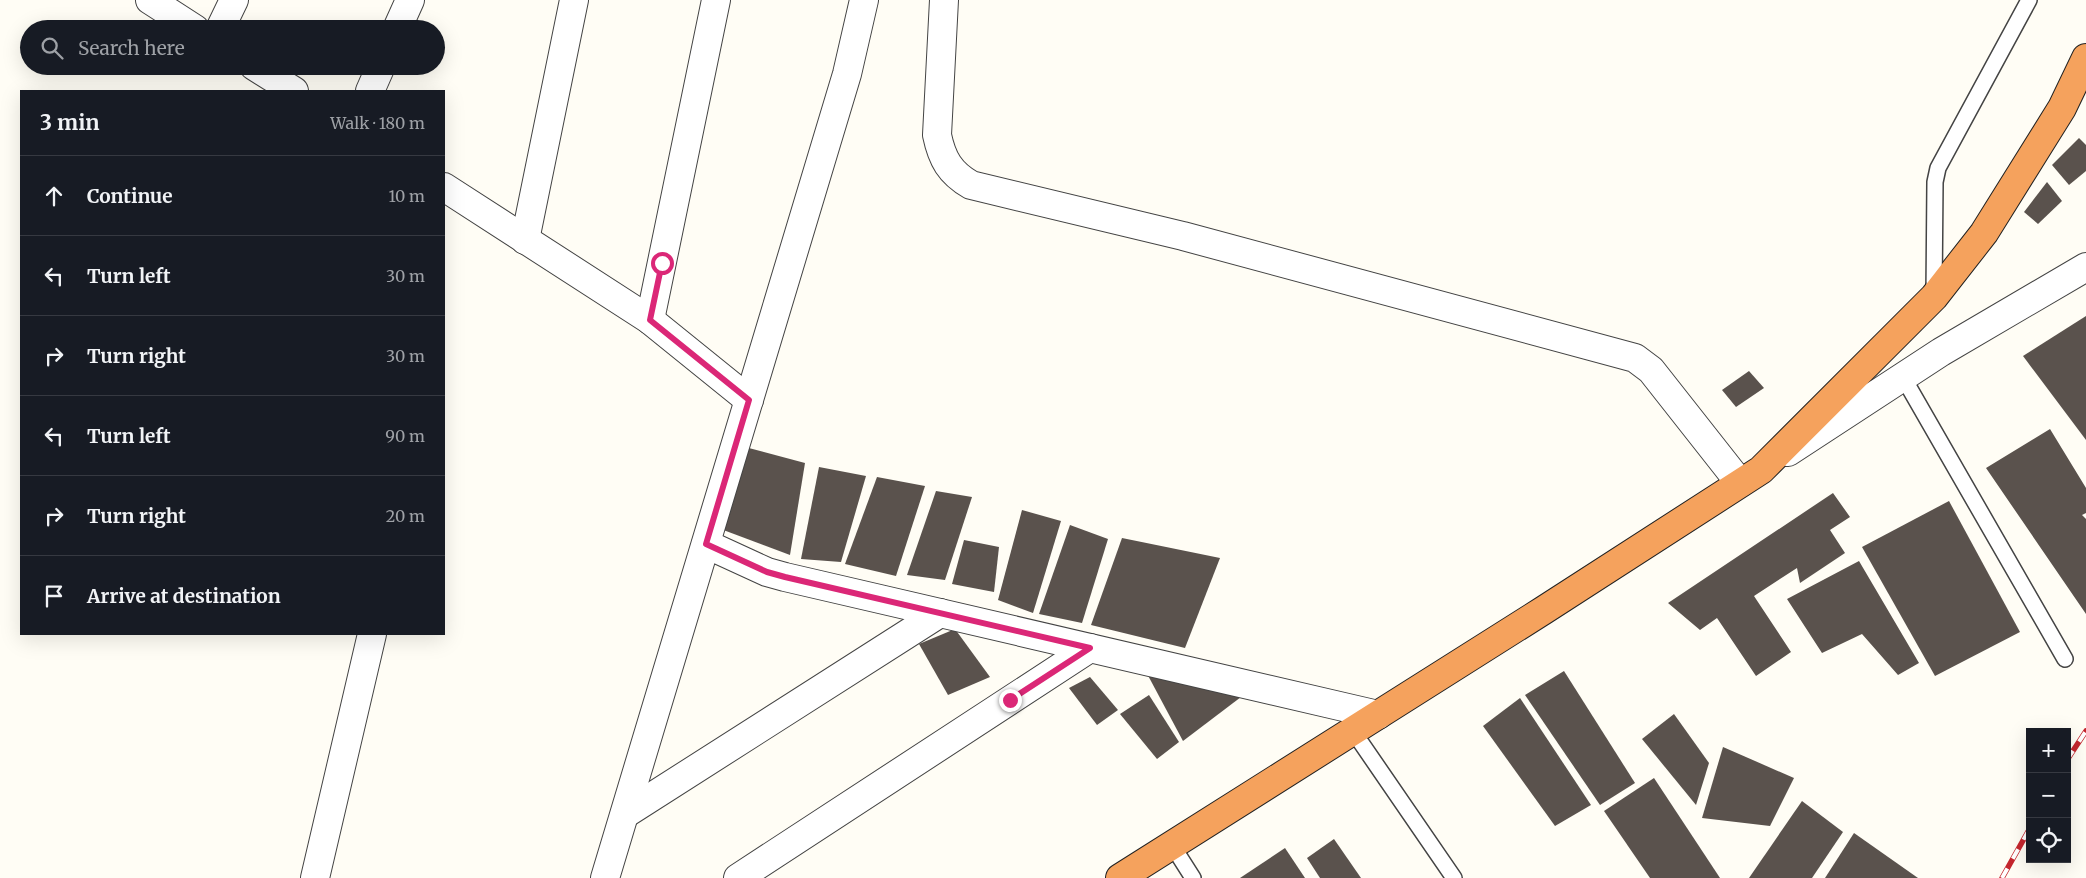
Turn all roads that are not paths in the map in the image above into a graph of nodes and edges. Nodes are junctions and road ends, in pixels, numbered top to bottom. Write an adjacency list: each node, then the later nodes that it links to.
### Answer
1 (150, 0): 9 (street)
2 (234, 0): 10 (street)
3 (410, 0): 11 (street)
4 (574, 0): 18 (street)
5 (716, 0): 21 (street)
6 (864, 0): 23 (street)
7 (944, 0): 24 (street)
8 (2029, 0): 20 (lane)
9 (181, 20)
10 (224, 20)
11 (401, 20)
12 (2086, 58): 20 (highway)
13 (268, 75): 15 (street)
14 (377, 75): 16 (street)
15 (292, 90)
16 (370, 90)
17 (445, 188): 18 (street)
18 (525, 240): 21 (street)
19 (2086, 267): 22 (street)
20 (1934, 297): 24 (highway)
21 (650, 320): 23 (street)
22 (1903, 377): 24 (street); 29 (lane)
23 (749, 400): 25 (street)
24 (1750, 476): 30 (highway)
25 (706, 544): 26 (street); 32 (street)
26 (940, 613): 28 (street); 32 (street)
27 (372, 635): 34 (street)
28 (1090, 648): 30 (street); 36 (street)
29 (2065, 659)
30 (1378, 715): 31 (highway)
31 (1353, 731): 33 (highway); 39 (lane)
32 (624, 814): 35 (street)
33 (1172, 845): 37 (highway); 38 (lane)
34 (315, 878)
35 (605, 878)
36 (738, 878)
37 (1120, 878)
38 (1193, 878)
39 (1454, 878)

